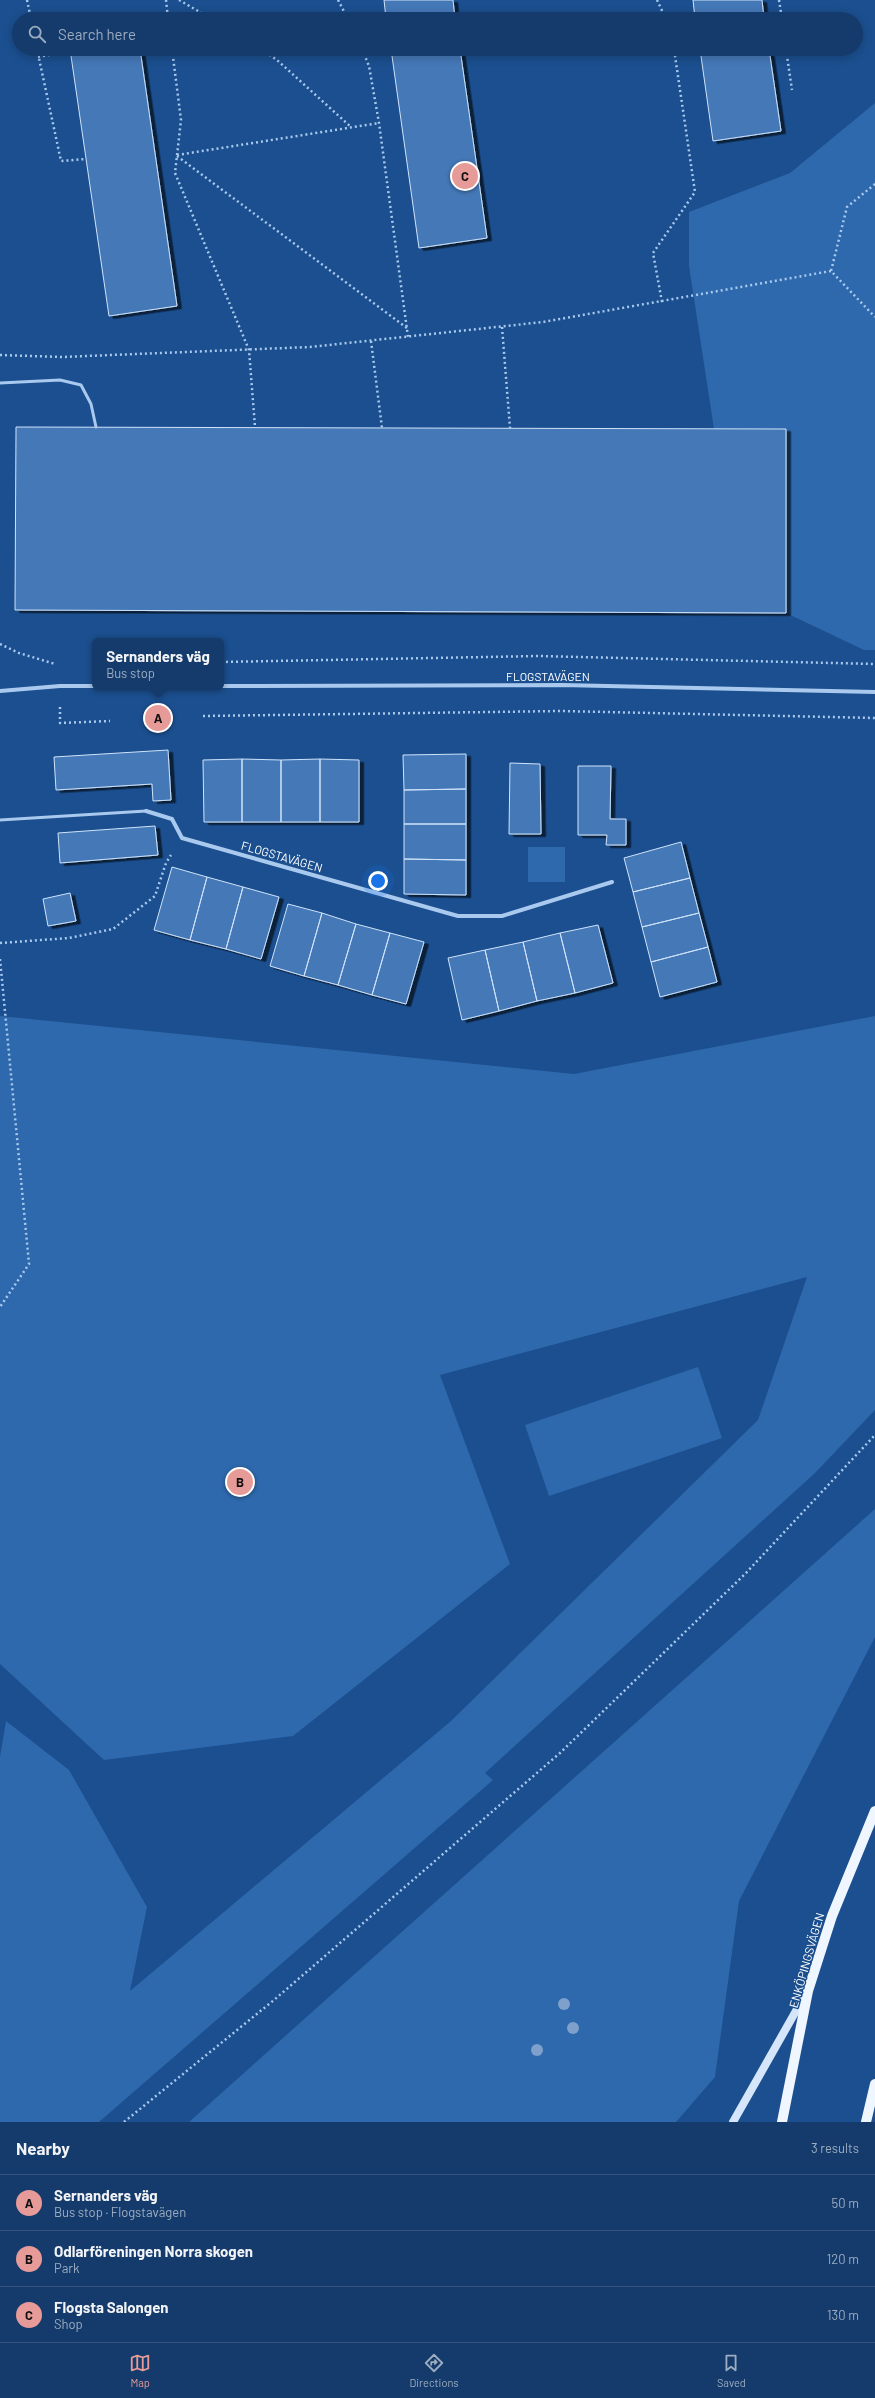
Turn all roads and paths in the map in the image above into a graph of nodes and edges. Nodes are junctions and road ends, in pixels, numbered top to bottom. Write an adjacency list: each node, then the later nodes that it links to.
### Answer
1 (27, 0): 7 (path)
2 (166, 0): 8 (path)
3 (179, 0): 9 (path)
4 (338, 0): 10 (path)
5 (657, 0): 11 (path)
6 (779, 0): 12 (path)
7 (30, 12)
8 (167, 12)
9 (200, 12)
10 (344, 12)
11 (663, 12)
12 (781, 12)
13 (44, 56): 19 (path)
14 (173, 56): 23 (path)
15 (271, 56): 22 (path)
16 (365, 56): 21 (path)
17 (675, 56): 27 (path)
18 (787, 56): 20 (path)
19 (38, 57): 24 (path)
20 (792, 90)
21 (379, 123): 22 (path); 30 (path)
22 (351, 127): 23 (path)
23 (177, 155): 30 (path); 33 (path)
24 (86, 159)
25 (875, 184): 26 (path)
26 (831, 271): 27 (path); 28 (path)
27 (662, 302): 29 (path)
28 (875, 317)
29 (502, 327): 31 (path); 39 (path)
30 (407, 329): 31 (path)
31 (408, 337): 32 (path)
32 (371, 341): 33 (path); 38 (path)
33 (249, 350): 34 (path); 37 (path)
34 (0, 355)
35 (0, 383): 36 (lane)
36 (96, 427)
37 (255, 427)
38 (382, 428)
39 (510, 428)
40 (224, 662): 41 (path)
41 (875, 664)
42 (92, 686): 44 (street)
43 (224, 686): 45 (street, FLOGSTAVÄGEN)
44 (0, 691)
45 (875, 692)
46 (203, 716): 47 (path)
47 (875, 718)
48 (146, 811): 49 (lane); 50 (street)
49 (0, 820)
50 (182, 838): 51 (street, FLOGSTAVÄGEN); 52 (path)
51 (612, 882)
52 (0, 943)
53 (0, 959): 54 (path)
54 (0, 1307)
55 (875, 1435): 59 (path)
56 (875, 1811): 57 (main road, ENKÖPINGSVÄGEN)
57 (808, 1991): 60 (main road); 61 (main road, ENKÖPINGSVÄGEN)
58 (875, 2084): 62 (main road)
59 (124, 2122)
60 (733, 2122)
61 (782, 2122)
62 (866, 2122)

